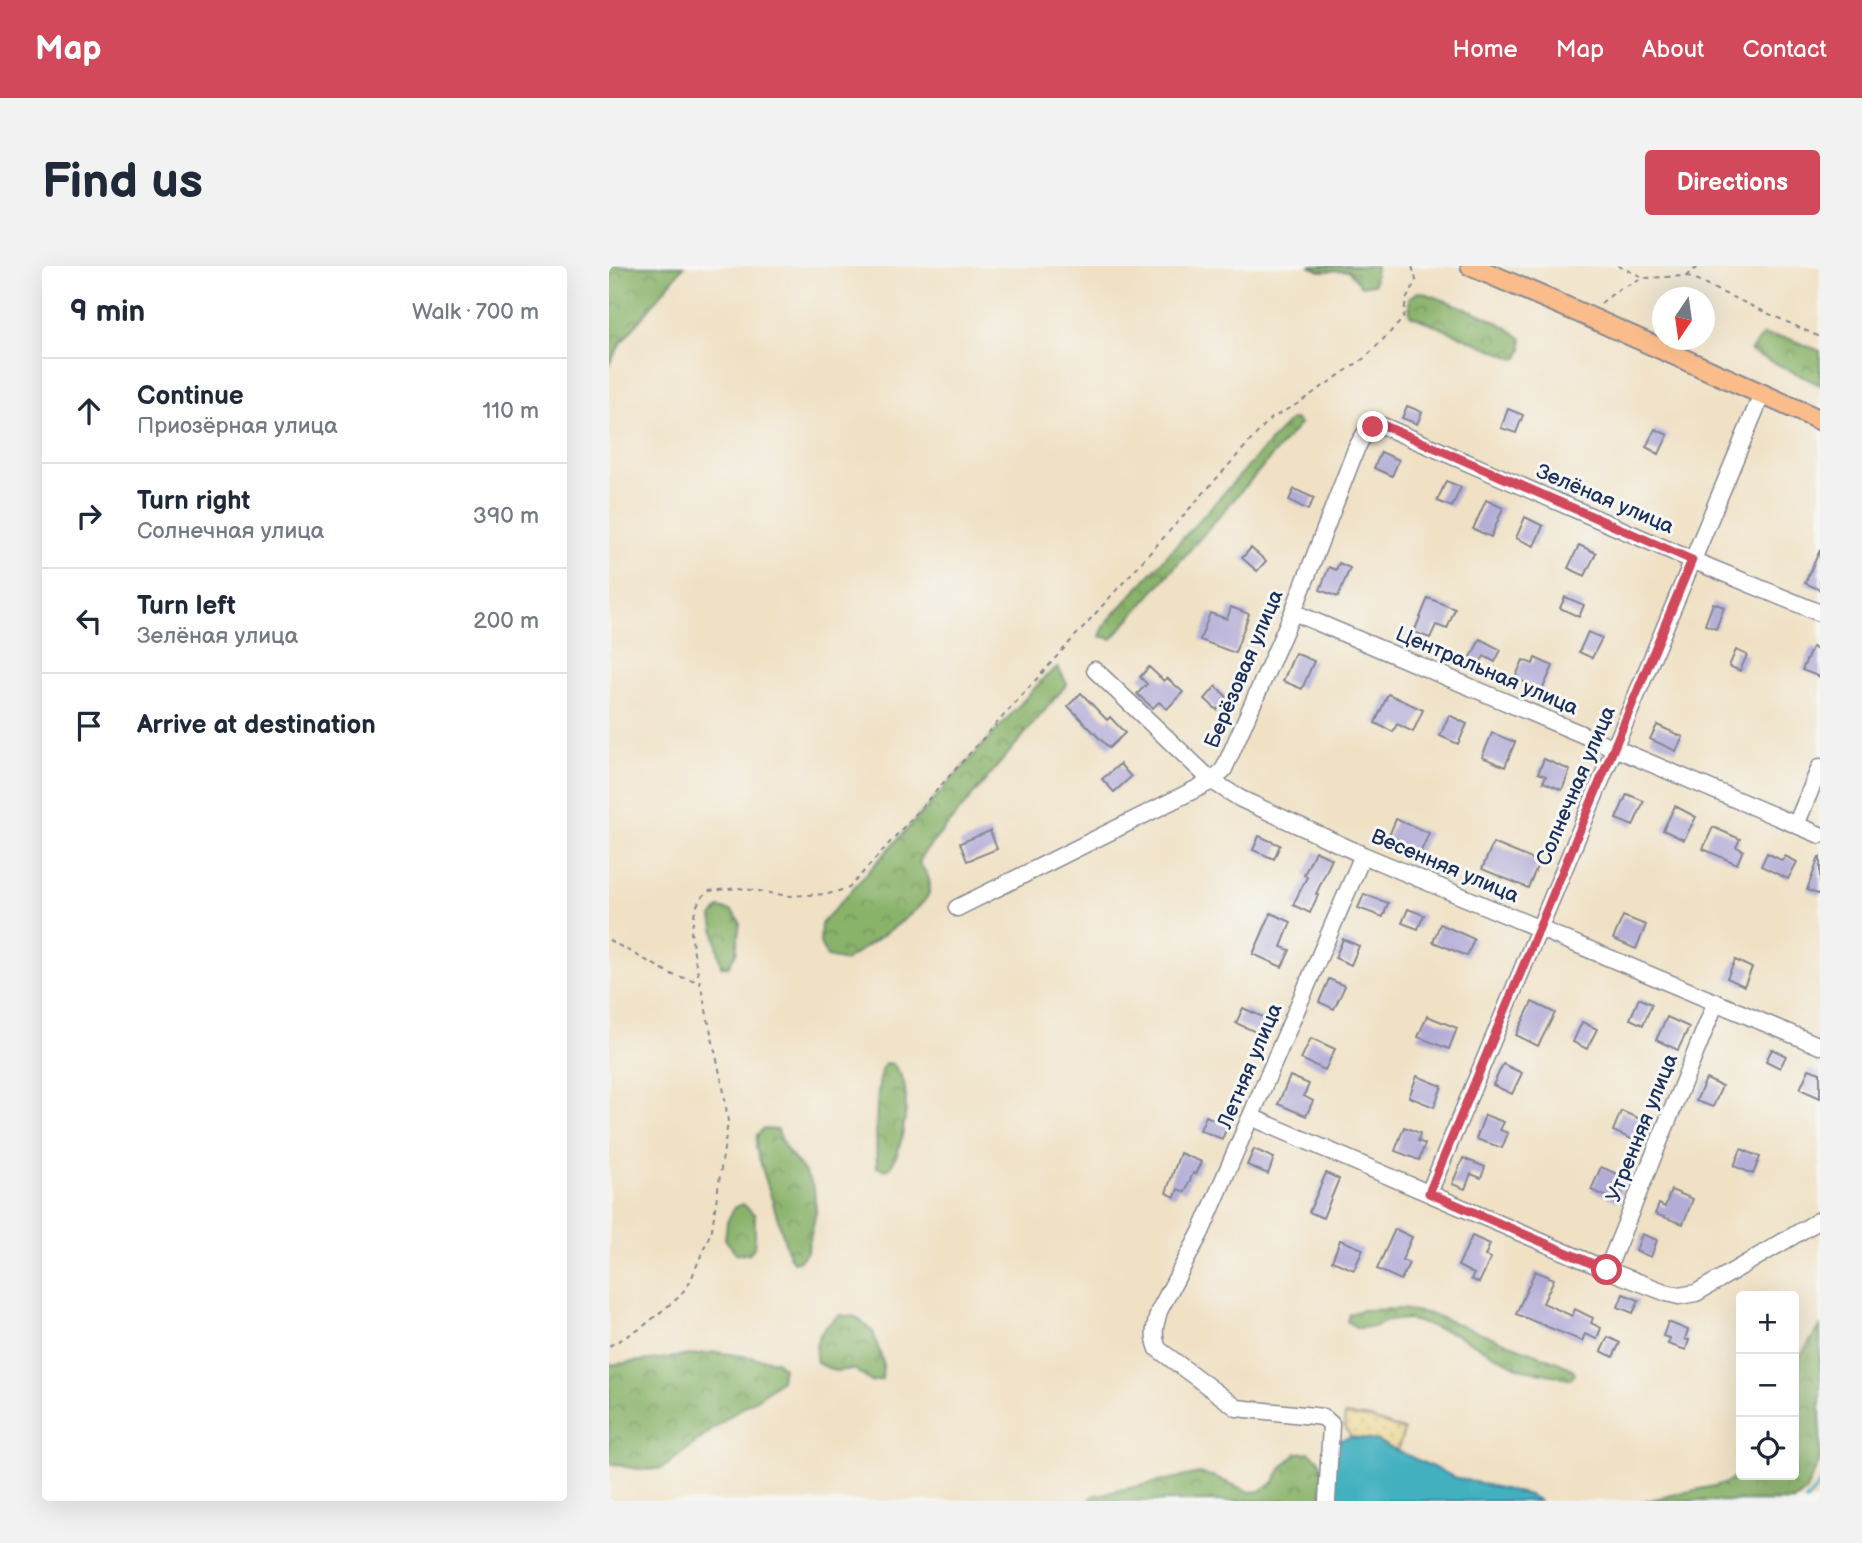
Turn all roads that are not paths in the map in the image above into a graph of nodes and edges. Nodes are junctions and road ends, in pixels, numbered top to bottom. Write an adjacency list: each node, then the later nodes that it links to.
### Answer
1 (1471, 266): 2 (main road)
2 (1762, 394): 3 (main road); 5 (street, Солнечная улица)
3 (1820, 420)
4 (1373, 427): 5 (street, Зелёная улица); 6 (street, Берёзовая улица)
5 (1692, 560): 7 (street, Зелёная улица); 9 (street, Солнечная улица)
6 (1293, 612): 9 (street, Центральная улица); 11 (street, Берёзовая улица)
7 (1820, 612)
8 (1095, 670): 11 (street, Весенняя улица)
9 (1615, 748): 12 (street, Центральная улица); 16 (street, Солнечная улица)
10 (1820, 766): 12 (street)
11 (1212, 781): 14 (street, Весенняя улица); 15 (street, Берёзовая улица)
12 (1796, 825): 13 (street, Центральная улица)
13 (1820, 835)
14 (1363, 855): 16 (street, Весенняя улица); 19 (street, Летняя улица)
15 (957, 908)
16 (1539, 929): 17 (street, Весенняя улица); 20 (street, Солнечная улица)
17 (1716, 1002): 18 (street, Весенняя улица); 22 (street, Утренняя улица)
18 (1820, 1046)
19 (1251, 1117): 20 (street); 23 (street, Летняя улица)
20 (1429, 1193): 22 (street)
21 (1820, 1220): 22 (street)
22 (1607, 1270)
23 (1327, 1501)

